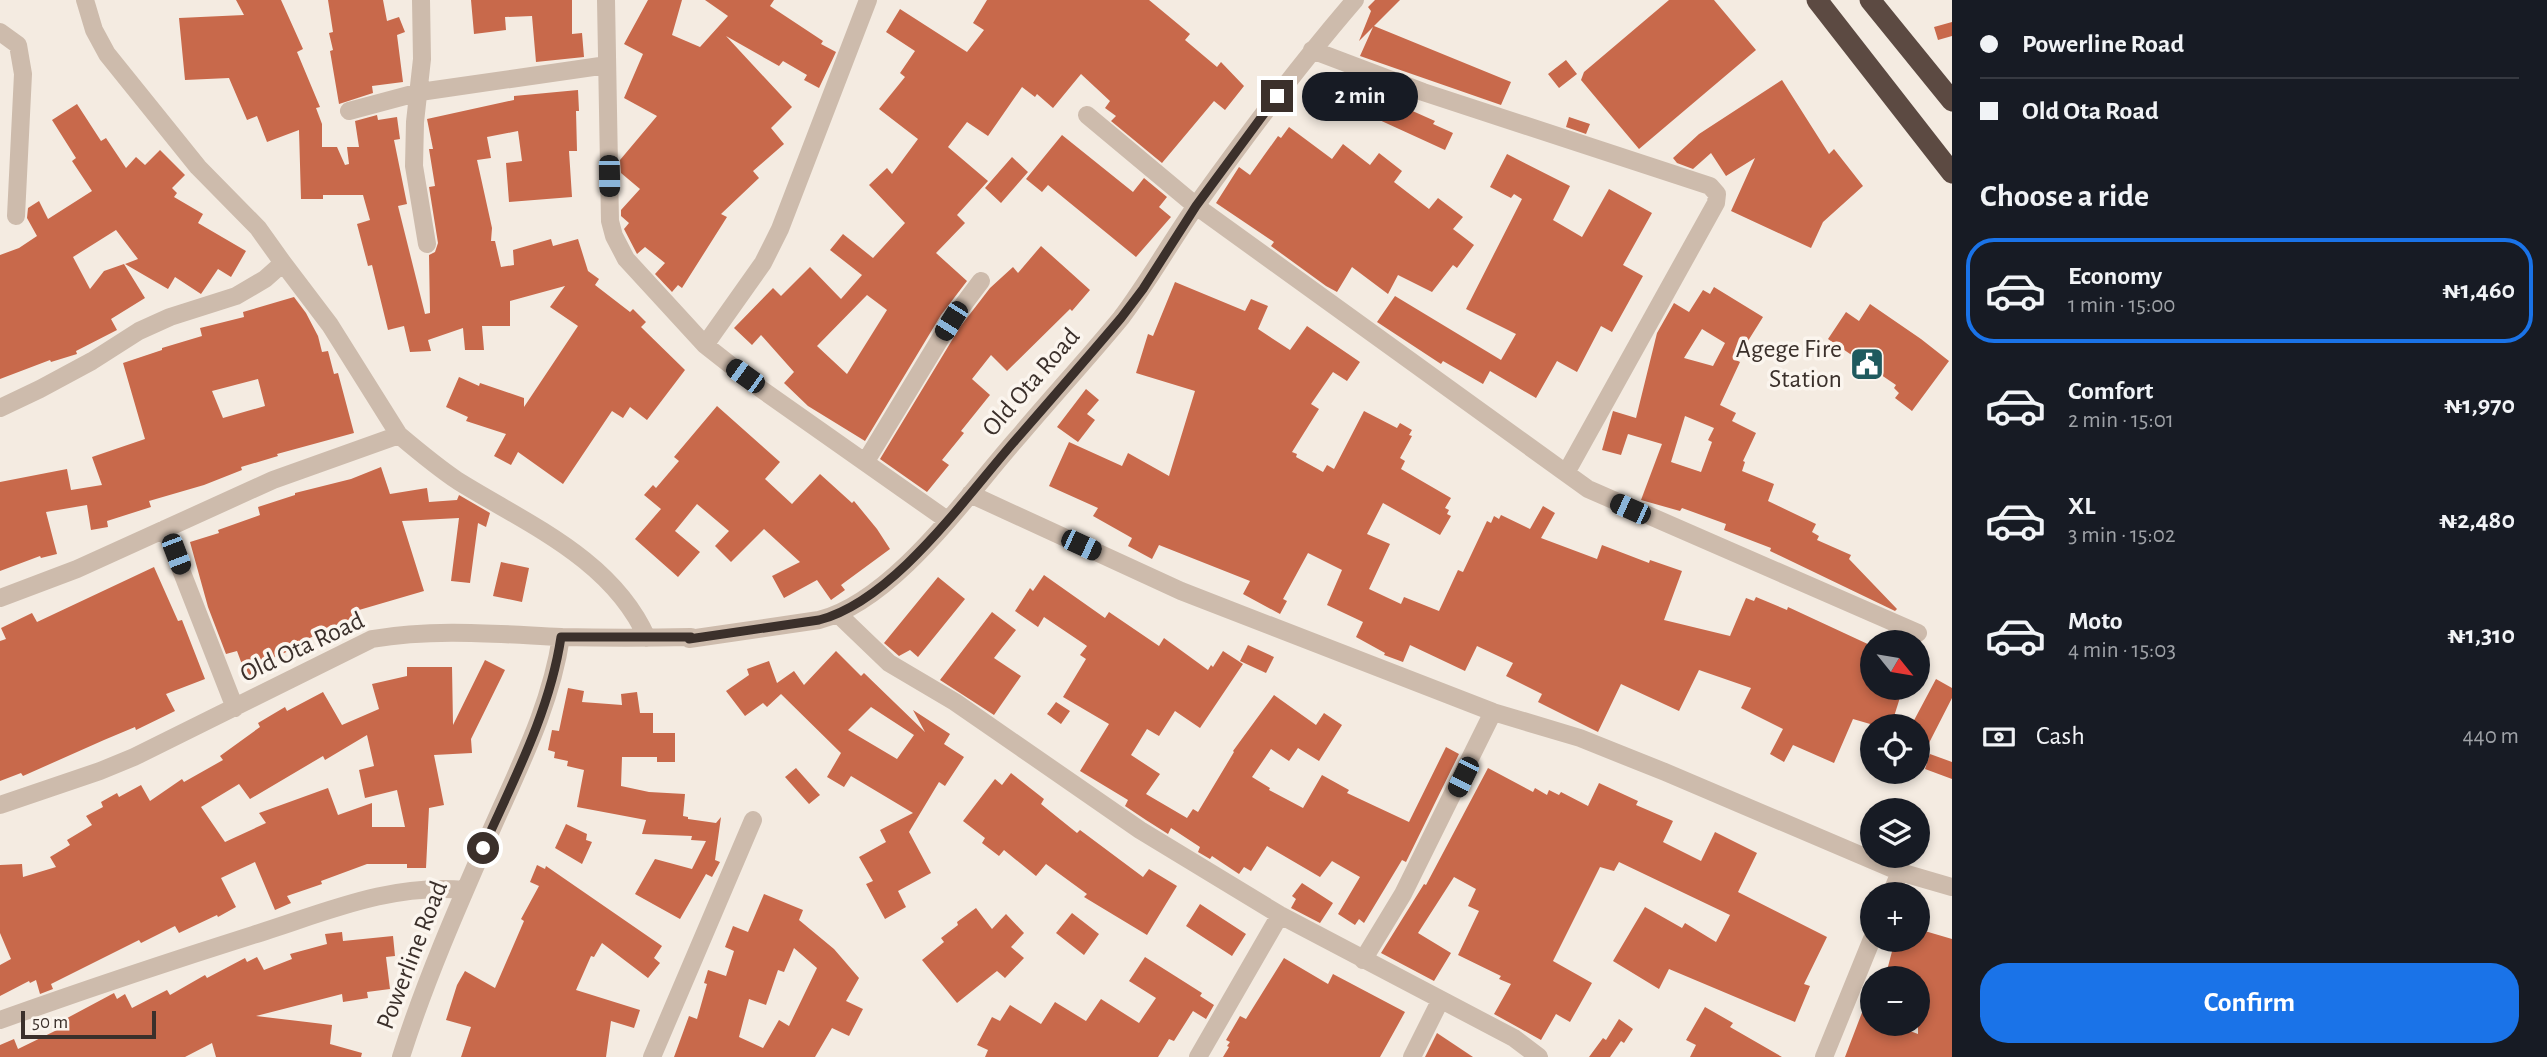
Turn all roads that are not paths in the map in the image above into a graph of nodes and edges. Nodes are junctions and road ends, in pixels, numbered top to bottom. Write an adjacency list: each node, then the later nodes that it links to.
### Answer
1 (85, 0): 19 (street)
2 (421, 0): 11 (street)
3 (606, 0): 10 (street)
4 (868, 0): 21 (street)
5 (1354, 0): 9 (street, Old Ota Road)
6 (1817, 0): 15 (highway)
7 (1870, 0): 12 (highway)
8 (0, 32): 17 (street)
9 (1312, 50): 16 (street, Old Ota Road); 25 (street)
10 (607, 65): 11 (street); 21 (street)
11 (420, 92): 13 (street); 18 (street)
12 (1952, 101)
13 (349, 111)
14 (1087, 115): 16 (street)
15 (1952, 173)
16 (1196, 206): 25 (street); 26 (street, Old Ota Road)
17 (16, 216)
18 (427, 244)
19 (283, 263): 22 (street); 23 (street)
20 (981, 281): 24 (street)
21 (705, 345): 24 (street)
22 (0, 408)
23 (399, 435): 28 (street); 33 (street)
24 (866, 461): 27 (street)
25 (1566, 473): 31 (street)
26 (970, 494): 27 (street, Old Ota Road); 35 (street)
27 (947, 520): 30 (street, Old Ota Road)
28 (166, 529): 29 (street); 34 (street)
29 (0, 598)
30 (839, 615): 33 (street, Old Ota Road); 42 (street)
31 (1911, 630)
32 (561, 637): 33 (street, Old Ota Road); 34 (street, Old Ota Road); 41 (street, Powerline Road)
33 (652, 638)
34 (236, 708): 36 (street, Old Ota Road)
35 (1493, 712): 38 (street); 44 (street)
36 (0, 805)
37 (753, 820): 48 (street)
38 (1900, 872): 39 (street); 40 (street)
39 (1896, 882)
40 (1952, 887)
41 (465, 890): 46 (street); 47 (street, Powerline Road)
42 (1280, 915): 44 (street); 49 (street)
43 (1867, 952): 52 (street)
44 (1363, 960): 45 (street)
45 (1440, 1001): 50 (street); 51 (street)
46 (0, 1020)
47 (401, 1057)
48 (652, 1057)
49 (1198, 1057)
50 (1412, 1057)
51 (1539, 1057)
52 (1824, 1057)

